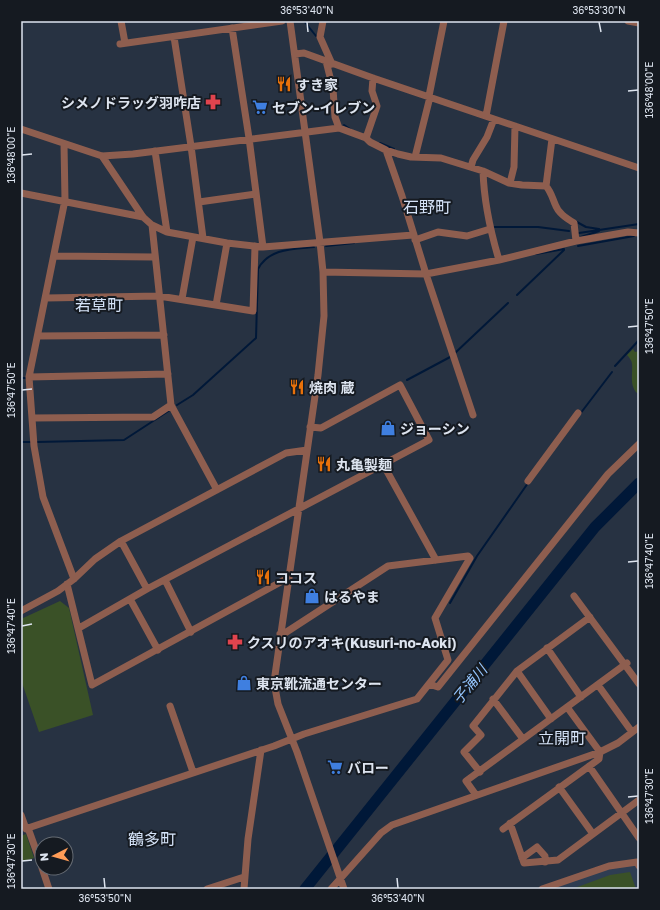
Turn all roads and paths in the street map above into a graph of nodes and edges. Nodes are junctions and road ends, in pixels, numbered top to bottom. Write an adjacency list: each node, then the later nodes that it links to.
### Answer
1 (121, 21): 10 (street)
2 (282, 21): 9 (street)
3 (290, 21): 11 (street)
4 (323, 21): 12 (street)
5 (444, 21): 14 (street)
6 (504, 21): 15 (street)
7 (628, 21): 8 (street)
8 (639, 23)
9 (232, 28): 10 (street); 21 (street)
10 (174, 37): 25 (street)
11 (295, 54): 12 (street); 20 (street)
12 (329, 63): 13 (street); 18 (street)
13 (373, 78): 14 (street); 22 (street)
14 (430, 97): 15 (street); 29 (street)
15 (486, 116): 16 (street)
16 (494, 119): 17 (street); 30 (street)
17 (515, 126): 23 (street); 33 (street)
18 (339, 128): 20 (street); 22 (street)
19 (21, 129): 24 (street)
20 (304, 132): 21 (street); 48 (street)
21 (249, 138): 25 (street); 36 (street)
22 (366, 138): 26 (street)
23 (552, 139): 31 (street); 34 (street)
24 (64, 144): 28 (street); 37 (street)
25 (191, 146): 27 (street); 38 (street)
26 (386, 150): 29 (street); 46 (street)
27 (155, 151): 28 (street); 42 (street)
28 (102, 156): 39 (street)
29 (415, 157): 30 (street)
30 (471, 167): 32 (street)
31 (639, 168)
32 (483, 171): 33 (street); 41 (street)
33 (510, 183): 34 (street)
34 (546, 186): 47 (street)
35 (21, 192): 37 (street)
36 (256, 194): 38 (street); 51 (street)
37 (65, 200): 39 (street); 52 (street)
38 (199, 202): 45 (street)
39 (143, 217): 40 (street)
40 (152, 225): 42 (street); 53 (street)
41 (490, 229): 46 (street); 54 (street)
42 (167, 232): 44 (street)
43 (639, 233): 47 (street)
44 (193, 237): 45 (street); 59 (street)
45 (203, 238): 49 (street)
46 (414, 238): 48 (street); 56 (street)
47 (576, 241): 54 (street)
48 (320, 242): 51 (street); 55 (street)
49 (227, 243): 50 (street); 60 (street)
50 (255, 246): 51 (street); 60 (street)
51 (263, 247)
52 (55, 256): 53 (street); 58 (street)
53 (154, 257): 57 (street)
54 (499, 260): 56 (street)
55 (323, 272): 56 (street); 69 (street)
56 (426, 274): 67 (street)
57 (159, 296): 58 (street); 59 (street); 61 (street)
58 (46, 298): 62 (street)
59 (182, 299): 60 (street)
60 (216, 305)
61 (164, 335): 62 (street); 63 (street)
62 (38, 336): 64 (street)
63 (168, 374): 64 (street); 65 (street)
64 (29, 377): 68 (street)
65 (172, 405): 68 (street); 74 (street)
66 (578, 413): 73 (street)
67 (473, 415)
68 (32, 418): 79 (street)
69 (310, 427): 71 (street); 72 (street)
70 (639, 444): 94 (street)
71 (307, 450): 74 (street); 75 (street)
72 (382, 464): 75 (street); 77 (street)
73 (528, 480)
74 (217, 490): 76 (street)
75 (299, 508): 78 (street); 80 (street)
76 (122, 541): 79 (street); 82 (street)
77 (436, 560): 89 (street); 94 (street)
78 (288, 578): 88 (street); 89 (street)
79 (74, 579): 81 (street)
80 (165, 580): 82 (street); 88 (street)
81 (67, 584): 85 (street); 87 (street)
82 (147, 589): 84 (street)
83 (574, 596): 86 (street)
84 (130, 599): 87 (street); 91 (street)
85 (21, 611)
86 (590, 617): 90 (street); 92 (street)
87 (79, 628): 91 (street)
88 (191, 632): 91 (street)
89 (280, 634): 104 (street)
90 (547, 648): 93 (street); 97 (street)
91 (158, 650)
92 (626, 664): 95 (street); 96 (street)
93 (517, 671): 98 (street); 101 (street)
94 (429, 684): 104 (street)
95 (639, 684)
96 (598, 685): 97 (street); 103 (street)
97 (580, 697): 100 (street)
98 (493, 699): 105 (street); 110 (street)
99 (170, 706): 109 (street)
100 (567, 707): 101 (street); 107 (street)
101 (551, 719): 105 (street)
102 (639, 727): 103 (street)
103 (632, 732): 107 (street)
104 (292, 739): 106 (street); 125 (street)
105 (523, 739): 110 (street)
106 (261, 750): 109 (street); 127 (street)
107 (600, 752): 108 (street); 112 (street)
108 (589, 766): 111 (street); 114 (street)
109 (192, 772): 117 (street)
110 (480, 772): 112 (street)
111 (559, 787): 116 (street); 119 (street)
112 (476, 795): 125 (street)
113 (639, 800): 114 (street)
114 (622, 813): 119 (street); 120 (street)
115 (21, 815): 117 (street)
116 (510, 824): 118 (street); 122 (street)
117 (25, 829): 121 (street)
118 (503, 829)
119 (594, 834): 123 (street)
120 (639, 838)
121 (34, 850)
122 (522, 858): 123 (street); 123 (street)
123 (545, 862)
124 (638, 863): 133 (street)
125 (339, 875): 131 (street); 132 (street)
126 (45, 876): 128 (street)
127 (244, 877): 129 (street); 130 (street)
128 (49, 889)
129 (207, 889)
130 (244, 889)
131 (331, 889)
132 (344, 889)
133 (542, 889)

